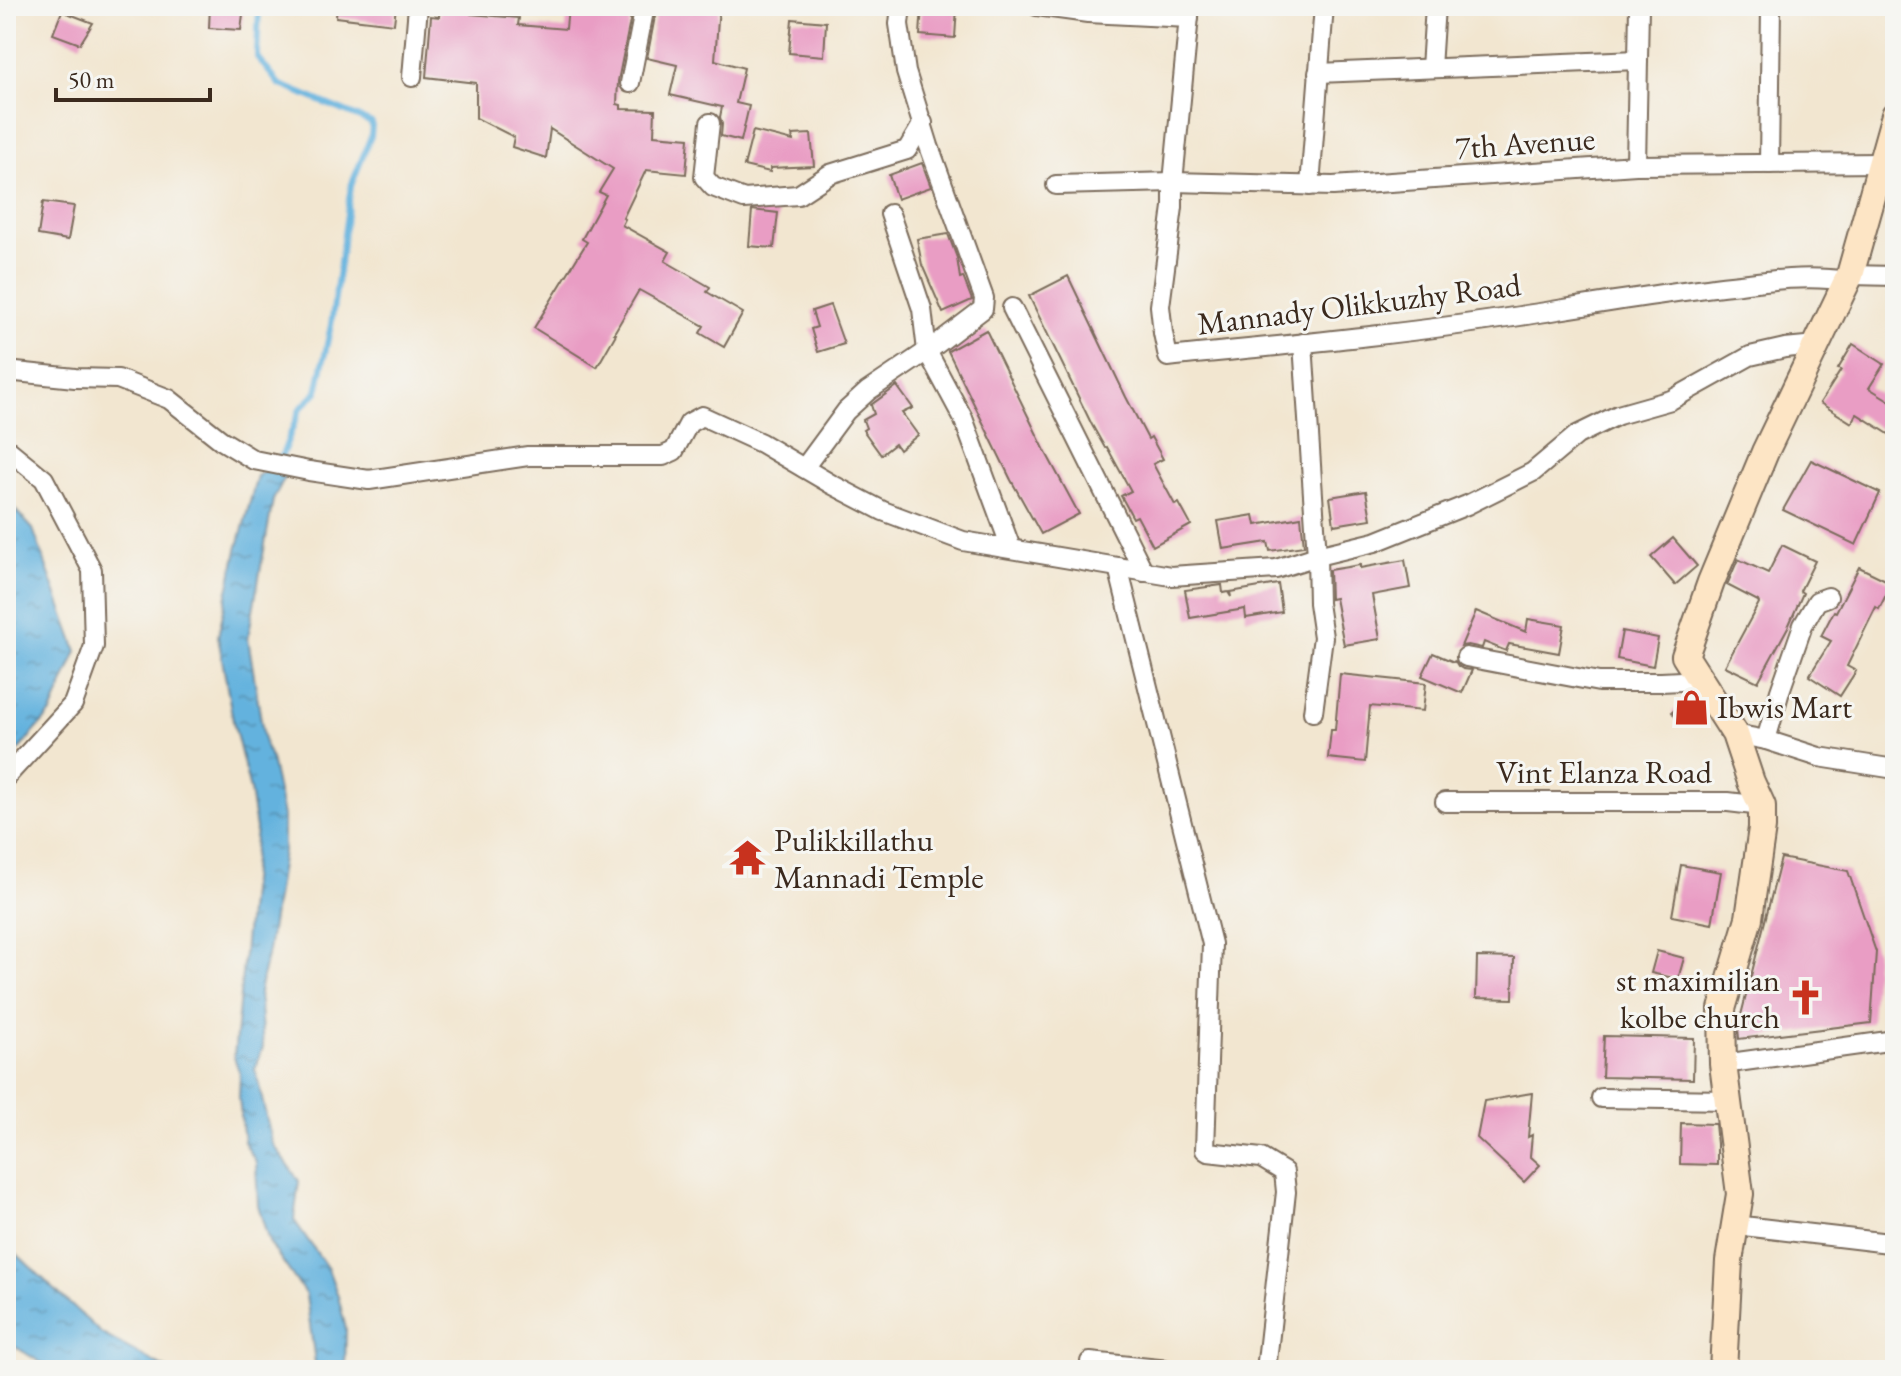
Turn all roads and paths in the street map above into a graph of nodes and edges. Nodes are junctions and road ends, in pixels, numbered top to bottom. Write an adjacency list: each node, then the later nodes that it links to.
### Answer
1 (418, 6): 13 (street)
2 (645, 6): 14 (street)
3 (901, 6): 17 (street)
4 (1037, 6): 9 (street)
5 (1324, 6): 12 (street)
6 (1435, 6): 11 (street)
7 (1639, 6): 10 (street)
8 (1771, 6): 19 (street)
9 (1189, 12): 21 (street)
10 (1638, 60): 11 (street); 20 (street)
11 (1431, 68): 12 (street)
12 (1318, 73): 23 (street)
13 (412, 77)
14 (630, 83)
15 (1895, 115): 18 (main road)
16 (710, 123): 17 (street)
17 (923, 123): 30 (street)
18 (1887, 153): 19 (street, 7th Avenue); 26 (main road)
19 (1769, 164): 20 (street, 7th Avenue)
20 (1636, 165): 23 (street, 7th Avenue)
21 (1173, 182): 22 (street); 23 (street, 7th Avenue); 28 (street, Mannady Olikkuzhy Road)
22 (1056, 185)
23 (1310, 186)
24 (890, 214): 30 (street)
25 (1895, 276): 26 (street, Mannady Olikkuzhy Road)
26 (1848, 278): 28 (street, Mannady Olikkuzhy Road); 29 (main road)
27 (1012, 308): 37 (street)
28 (1303, 343): 35 (street)
29 (1816, 345): 35 (street); 40 (main road)
30 (927, 351): 33 (street); 34 (street)
31 (6, 371): 33 (street)
32 (6, 448): 45 (street)
33 (804, 468): 34 (street)
34 (1011, 548): 36 (street)
35 (1317, 556): 37 (street); 41 (street)
36 (1118, 567): 37 (street); 56 (street)
37 (1144, 572)
38 (1828, 597): 43 (street)
39 (1466, 657): 40 (street)
40 (1701, 680): 42 (main road)
41 (1313, 712)
42 (1735, 734): 43 (street); 47 (main road)
43 (1766, 740): 44 (street)
44 (1895, 769)
45 (6, 777)
46 (1445, 802): 47 (street, Vint Elanza Road)
47 (1762, 806): 49 (main road)
48 (1895, 1040): 49 (street)
49 (1723, 1064): 51 (main road)
50 (1601, 1098): 51 (street)
51 (1728, 1100): 52 (main road)
52 (1735, 1225): 53 (street); 57 (main road)
53 (1889, 1243)
54 (1090, 1362): 55 (street)
55 (1169, 1370)
56 (1266, 1370)
57 (1723, 1370)

